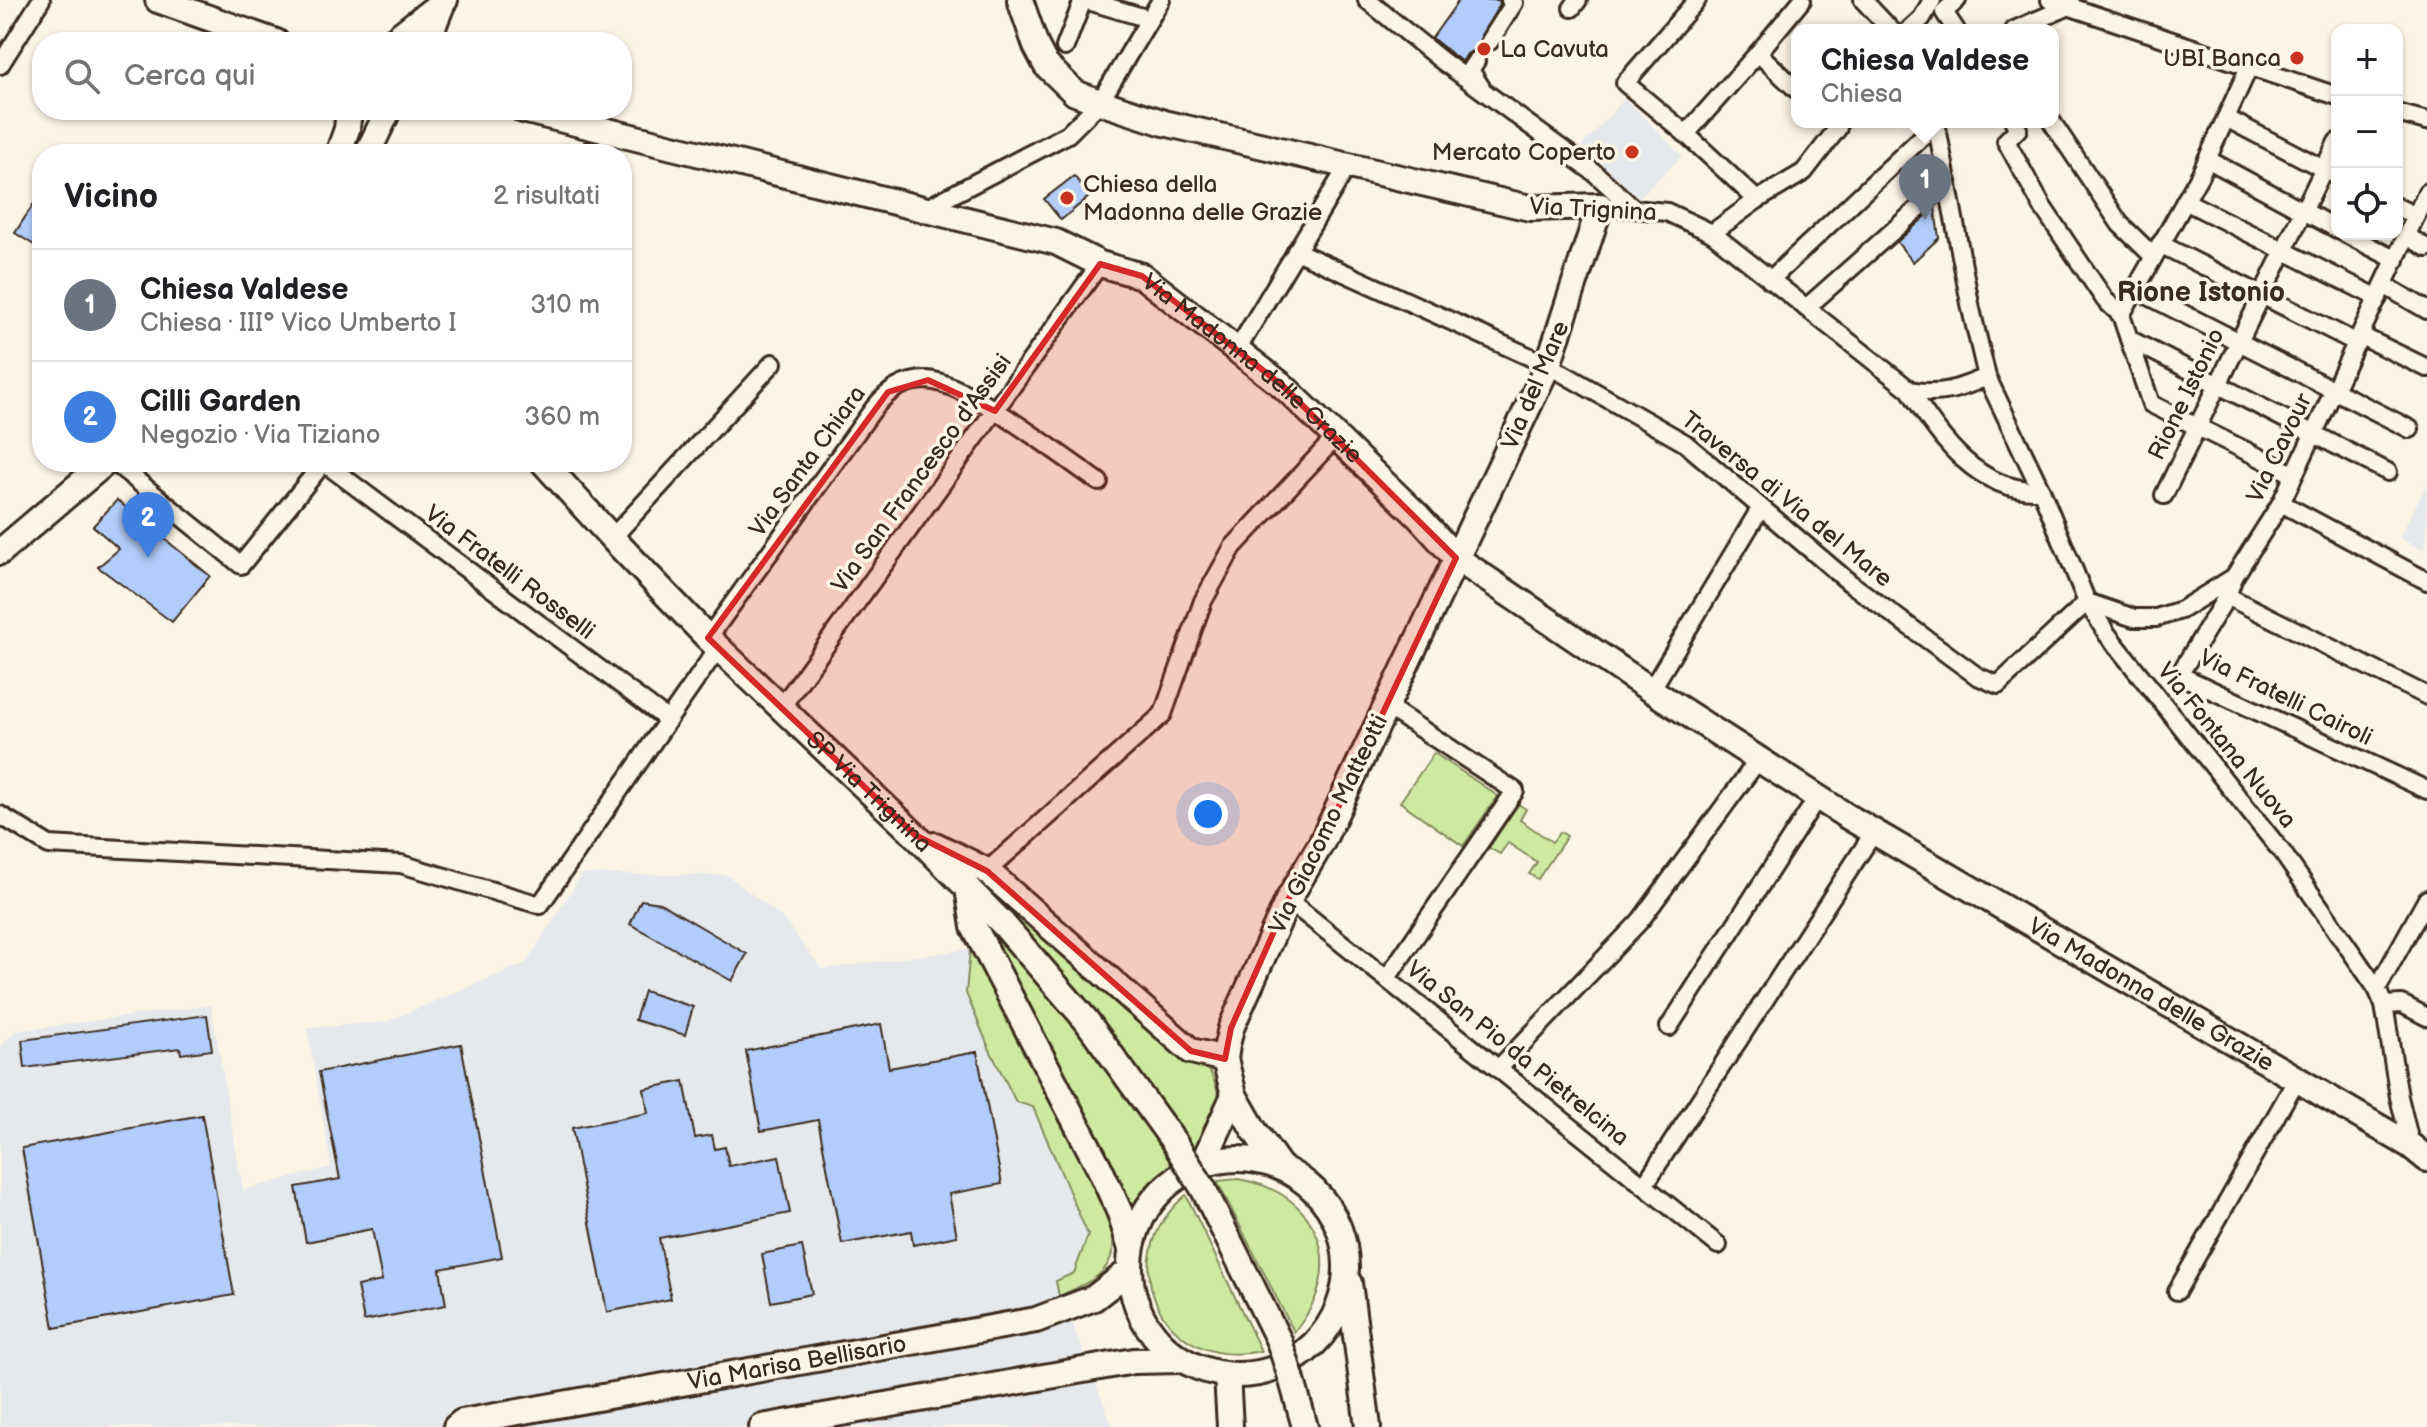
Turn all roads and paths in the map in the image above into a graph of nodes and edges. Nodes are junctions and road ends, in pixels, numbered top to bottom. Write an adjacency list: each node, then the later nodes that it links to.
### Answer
1 (41, 0): 28 (street)
2 (158, 0): 21 (main road)
3 (444, 0): 22 (main road); 23 (main road)
4 (1020, 0): 33 (main road, Via Trignina)
5 (1084, 0): 16 (street); 25 (street)
6 (1161, 0): 16 (street)
7 (1510, 0): 24 (street)
8 (1697, 0): 45 (street)
9 (1802, 0): 26 (street)
10 (1863, 0): 17 (street)
11 (1957, 0): 15 (street)
12 (2050, 0): 14 (street)
13 (1371, 1): 31 (street)
14 (2074, 3): 20 (street); 29 (street)
15 (1935, 5): 18 (street); 19 (street)
16 (1149, 19): 33 (street)
17 (1885, 24)
18 (1916, 24)
19 (1951, 24)
20 (2027, 24)
21 (248, 32)
22 (403, 32)
23 (431, 32)
24 (1490, 41)
25 (1065, 47)
26 (1758, 53): 30 (street); 45 (street)
27 (1476, 61): 31 (street)
28 (0, 65)
29 (2249, 67): 32 (street); 35 (street)
30 (1791, 84)
31 (1484, 92): 58 (street)
32 (2331, 94)
33 (1100, 102): 50 (main road, Via Trignina); 57 (street)
34 (2403, 115): 39 (street)
35 (2226, 118): 49 (street); 51 (street)
36 (348, 120): 46 (main road); 47 (main road)
37 (380, 120): 48 (main road)
38 (564, 120): 57 (main road, Via Madonna delle Grazie)
39 (2427, 121)
40 (1838, 128): 54 (street)
41 (1931, 128): 72 (street)
42 (1937, 128): 52 (street, Via Fontana Nuova)
43 (2017, 128): 78 (street)
44 (2056, 128): 67 (street)
45 (1686, 134): 54 (street)
46 (341, 144)
47 (352, 144)
48 (371, 144)
49 (2207, 159): 55 (street); 60 (street)
50 (1347, 167): 56 (main road, Via Trignina); 68 (street)
51 (2330, 173): 60 (street, Rione Istonio)
52 (1948, 182): 76 (street); 86 (street, Via Fontana Nuova)
53 (2427, 192): 61 (street, Via Cavour)
54 (1757, 200): 63 (street)
55 (2185, 201): 67 (street); 69 (street)
56 (1600, 206): 58 (street, Via Trignina); 84 (main road, Via del Mare)
57 (925, 209): 71 (main road, Via Madonna delle Grazie)
58 (1634, 209): 63 (street, Via Trignina)
59 (2403, 210): 61 (street)
60 (2303, 212): 62 (street); 69 (street, Rione Istonio)
61 (2416, 216): 64 (street, Via Cavour)
62 (2331, 226)
63 (1712, 233): 72 (street, Via Trignina)
64 (2407, 236): 66 (street); 70 (street, Via Cavour)
65 (2358, 240): 70 (street)
66 (2427, 248)
67 (2156, 250): 73 (street); 75 (street)
68 (1296, 251): 82 (street); 84 (street, Traversa di Via del Mare)
69 (2283, 252): 74 (street); 75 (street, Rione Istonio)
70 (2396, 260): 74 (street, Via Cavour)
71 (1100, 264): 82 (main road, Via Madonna delle Grazie); 90 (street, Via San Francesco d'Assisi)
72 (1770, 280): 76 (street, Via Trignina)
73 (2135, 289): 78 (street); 81 (street)
74 (2381, 292): 77 (street); 80 (street, Via Cavour)
75 (2262, 295): 80 (street); 81 (street, Rione Istonio)
76 (1806, 308): 88 (street, Via Trignina)
77 (2427, 310)
78 (2121, 315): 79 (street)
79 (2129, 339): 87 (street); 91 (street)
80 (2359, 339): 85 (street); 89 (street, Via Cavour)
81 (2239, 341): 87 (street, Rione Istonio); 89 (street)
82 (1237, 350): 94 (main road, Via Madonna delle Grazie)
83 (773, 363): 107 (street)
84 (1548, 365): 106 (street, Traversa di Via del Mare); 109 (main road, Via del Mare)
85 (2427, 368)
86 (1987, 377): 88 (street); 103 (street, Via Fontana Nuova)
87 (2218, 383): 91 (street, Rione Istonio); 93 (street)
88 (1910, 390): 103 (street)
89 (2334, 391): 92 (street); 93 (street, Via Cavour)
90 (995, 411): 102 (street, Via Santa Chiara); 114 (street, Via Santa Chiara); 118 (street, Via San Francesco d'Assisi)
91 (2197, 426): 101 (street); 104 (street, Rione Istonio)
92 (2410, 429)
93 (2312, 434): 100 (street); 101 (street, Via Cavour)
94 (1336, 437): 109 (main road, Via Madonna delle Grazie); 126 (street)
95 (94, 472): 108 (main road)
96 (126, 472): 97 (street)
97 (315, 472)
98 (336, 472): 119 (street, Via Fratelli Rosselli)
99 (552, 472): 107 (main road, SP Via Trignina)
100 (2388, 472)
101 (2293, 474): 105 (street, Via Cavour)
102 (1099, 482)
103 (2041, 490): 113 (street, Via Fontana Nuova)
104 (2164, 495)
105 (2281, 503): 110 (street, Via Cavour); 111 (street)
106 (1760, 509): 113 (street, Traversa di Via del Mare); 115 (street)
107 (612, 538): 114 (main road, SP Via Trignina)
108 (0, 552)
109 (1456, 558): 115 (main road, Via Madonna delle Grazie); 117 (main road, Via Giacomo Matteotti)
110 (2234, 577): 112 (street, Via Fratelli Cairoli); 113 (street, Via Cavour)
111 (2427, 581)
112 (2227, 596): 116 (street); 121 (street, Via Fratelli Cairoli)
113 (2087, 602): 131 (street, Via Fontana Nuova)
114 (713, 643): 118 (main road, SP Via Trignina); 119 (street, Via Santa Chiara)
115 (1651, 690): 120 (main road, Via Madonna delle Grazie)
116 (2427, 696)
117 (1386, 706): 128 (main road, Via Giacomo Matteotti); 130 (street)
118 (780, 709): 125 (main road, SP Via Trignina)
119 (668, 720): 123 (street, Via Santa Chiara)
120 (1758, 760): 122 (main road, Via Madonna delle Grazie); 135 (street)
121 (2427, 790)
122 (1817, 798): 124 (main road, Via Madonna delle Grazie); 133 (street)
123 (0, 815)
124 (1874, 832): 136 (main road, Via Madonna delle Grazie); 141 (street)
125 (915, 835): 126 (main road); 127 (main road, SP Via Trignina)
126 (987, 871): 134 (main road)
127 (968, 888): 140 (main road, SP Via Trignina, bridge); 143 (main road)
128 (1288, 900): 130 (street, Via San Pio da Pietrelcina); 134 (main road, Via Giacomo Matteotti)
129 (2425, 909): 131 (street)
130 (1387, 978): 135 (street, Via San Pio da Pietrelcina)
131 (2381, 997): 132 (street); 138 (street, Via Fontana Nuova)
132 (2427, 1017)
133 (1669, 1027)
134 (1225, 1059): 137 (main road, Via Giacomo Matteotti)
135 (1499, 1068): 141 (street, Via San Pio da Pietrelcina)
136 (2297, 1079): 138 (main road, Via Madonna delle Grazie); 145 (street)
137 (1234, 1095): 139 (main road, Via Giacomo Matteotti); 140 (main road)
138 (2419, 1153)
139 (1281, 1168): 140 (main road); 144 (main road)
140 (1203, 1176): 143 (main road); 151 (main road, bridge)
141 (1645, 1184): 142 (street, Via San Pio da Pietrelcina)
142 (1718, 1245)
143 (1130, 1260): 146 (main road); 148 (main road, Via Marisa Bellisario)
144 (1346, 1265): 147 (main road); 152 (main road)
145 (2177, 1291)
146 (1181, 1360): 147 (main road); 149 (main road)
147 (1227, 1375): 150 (main road)
148 (456, 1427)
149 (762, 1427)
150 (1230, 1427)
151 (1305, 1427)
152 (1368, 1427)

